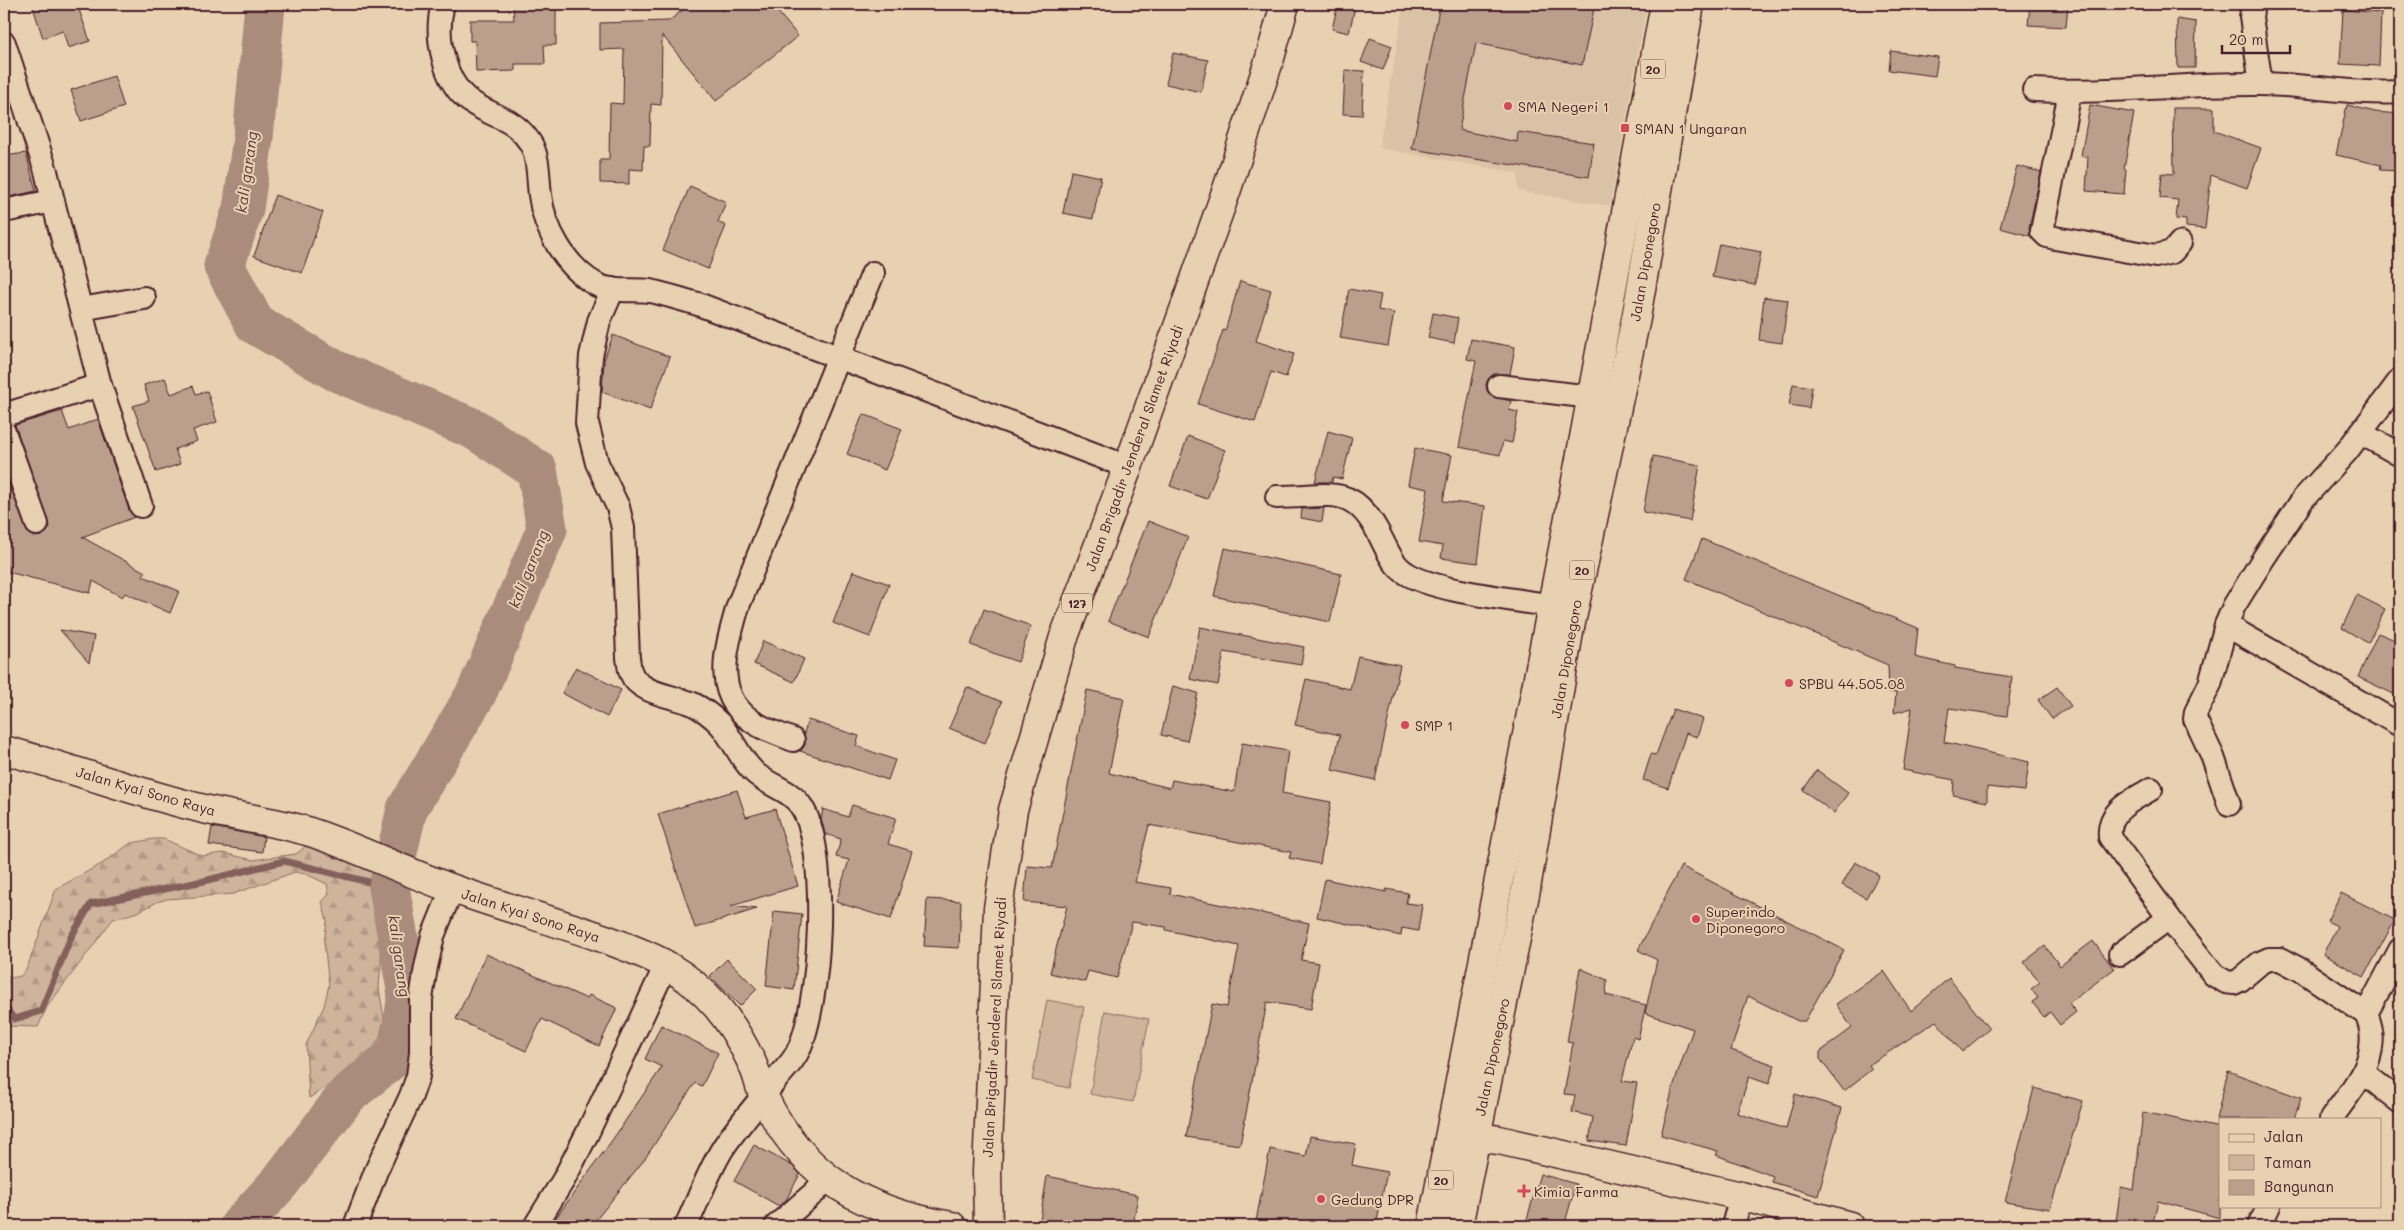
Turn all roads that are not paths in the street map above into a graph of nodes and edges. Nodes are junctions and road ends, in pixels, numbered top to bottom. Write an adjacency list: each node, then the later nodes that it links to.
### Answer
1 (443, 4): 16 (street)
2 (1285, 4): 28 (main road, Jalan Brigadir Jenderal Slamet Riyadi / 127)
3 (1665, 4): 7 (main road, Jalan Diponegoro / 20)
4 (1690, 4): 7 (main road, Jalan Diponegoro / 20)
5 (2253, 4): 8 (street)
6 (4, 43): 12 (street)
7 (1665, 76): 23 (main road, Jalan Diponegoro / 20); 38 (main road, Jalan Diponegoro / 20)
8 (2261, 84): 10 (street); 11 (street)
9 (2034, 90): 10 (street)
10 (2070, 92): 14 (street)
11 (2400, 92)
12 (53, 201): 13 (street); 18 (street)
13 (4, 211)
14 (2180, 243)
15 (874, 273): 19 (street)
16 (614, 289): 19 (street); 48 (street)
17 (144, 298): 18 (street)
18 (81, 310): 21 (street)
19 (838, 358): 28 (street); 35 (street)
20 (2400, 380): 26 (street)
21 (100, 385): 24 (street); 30 (street)
22 (1499, 386): 23 (street)
23 (1591, 397): 32 (main road, Jalan Diponegoro / 20)
24 (4, 415)
25 (4, 432): 31 (street)
26 (2361, 433): 27 (street); 33 (street)
27 (2400, 455)
28 (1128, 467): 60 (main road, Jalan Brigadir Jenderal Slamet Riyadi / 127)
29 (1277, 497): 32 (street)
30 (141, 506)
31 (37, 524)
32 (1552, 606): 37 (main road, Jalan Diponegoro / 20)
33 (2226, 625): 34 (street); 40 (street)
34 (2400, 725)
35 (793, 740)
36 (4, 750): 41 (main road, Jalan Kyai Sono Raya)
37 (1522, 757): 38 (main road); 51 (main road, Jalan Diponegoro / 20)
38 (1549, 760): 51 (main road, Jalan Diponegoro / 20)
39 (2152, 789): 42 (street)
40 (2229, 804)
41 (452, 889): 45 (main road, Jalan Kyai Sono Raya); 55 (street)
42 (2168, 918): 44 (street); 46 (street)
43 (2400, 950): 46 (street)
44 (2120, 954)
45 (666, 965): 48 (main road, Jalan Kyai Sono Raya); 56 (street)
46 (2366, 1014): 47 (street)
47 (2364, 1073): 49 (street); 50 (street)
48 (763, 1095): 52 (main road, Jalan Kyai Sono Raya); 57 (street)
49 (2400, 1102)
50 (2332, 1118)
51 (1463, 1135): 53 (main road); 61 (main road, Jalan Diponegoro / 20); 62 (main road, Jalan Diponegoro / 20)
52 (827, 1178): 58 (street); 59 (main road, Jalan Kyai Sono Raya)
53 (1741, 1196): 63 (street); 64 (main road)
54 (2268, 1208): 65 (street)
55 (355, 1226)
56 (535, 1226)
57 (686, 1226)
58 (776, 1226)
59 (952, 1226)
60 (988, 1226)
61 (1432, 1226)
62 (1458, 1226)
63 (1733, 1226)
64 (1850, 1226)
65 (2259, 1226)

